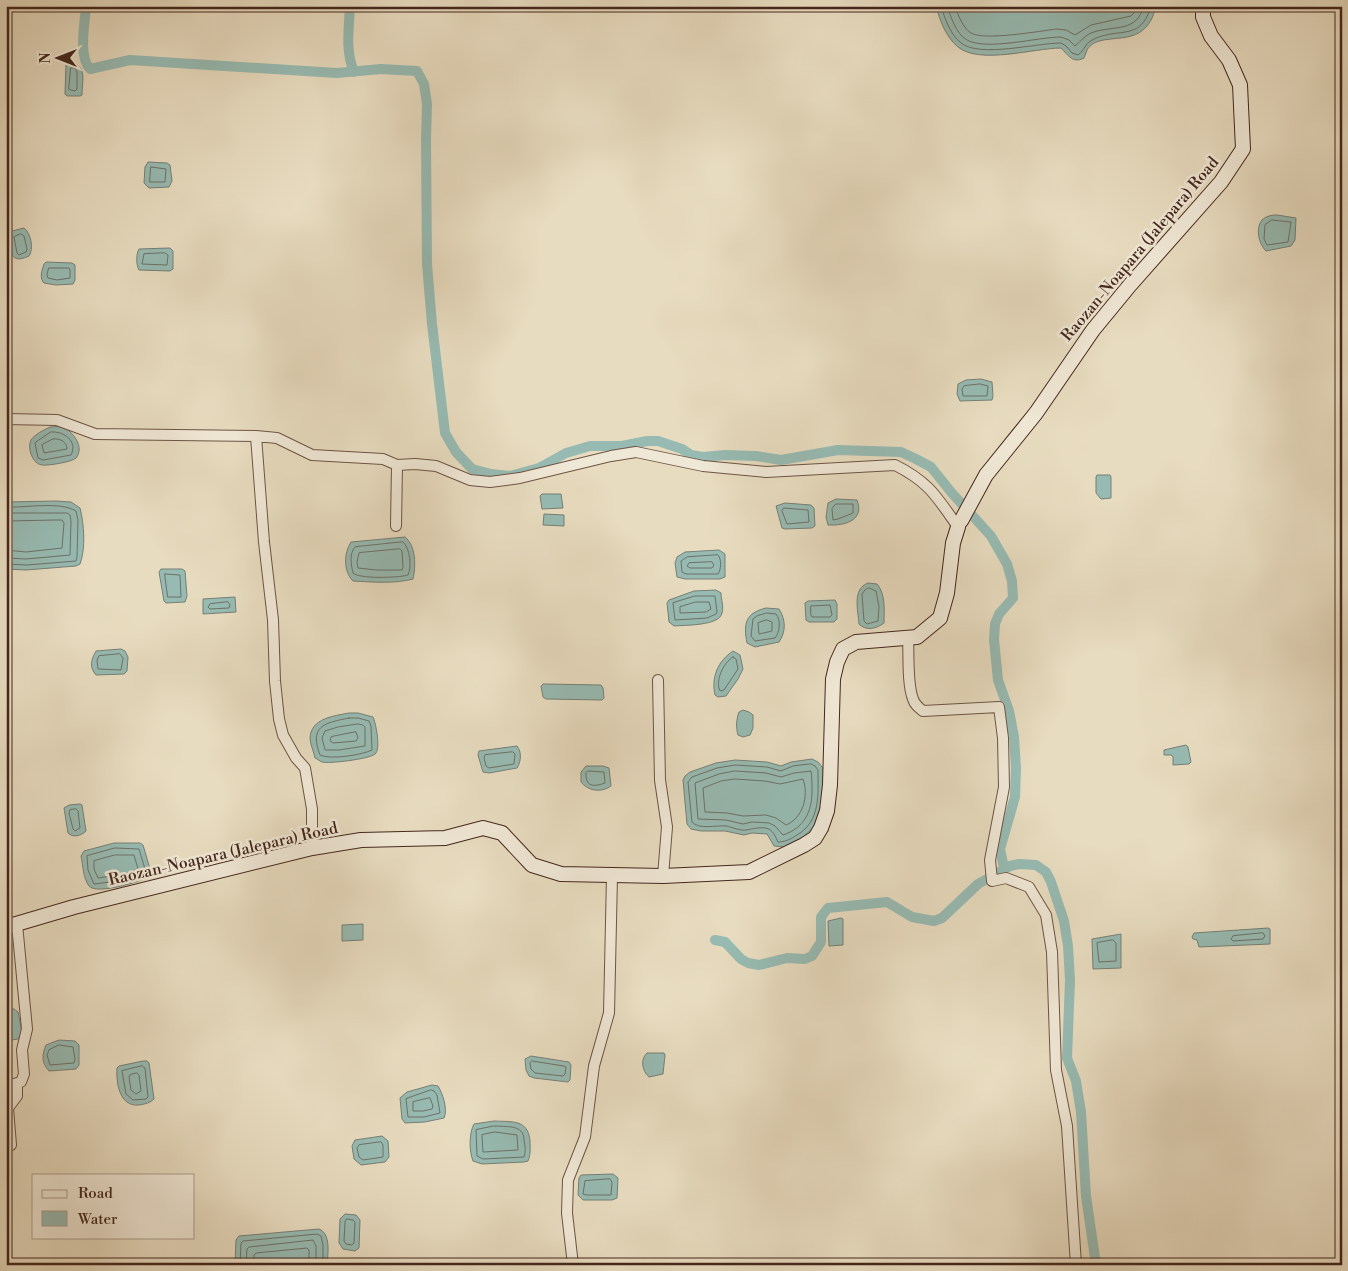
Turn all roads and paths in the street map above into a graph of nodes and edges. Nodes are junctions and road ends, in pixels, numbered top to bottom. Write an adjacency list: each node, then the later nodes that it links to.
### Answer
1 (1202, 6): 5 (main road, Raozan-Noapara (Jalepara) Road)
2 (6, 419): 3 (street)
3 (256, 436): 4 (street); 9 (street)
4 (397, 466): 5 (street); 6 (street)
5 (959, 524): 7 (main road, Raozan-Noapara (Jalepara) Road)
6 (396, 526)
7 (908, 638): 11 (main road, Raozan-Noapara (Jalepara) Road); 16 (street)
8 (658, 680): 11 (street)
9 (312, 848): 10 (main road, Raozan-Noapara (Jalepara) Road); 12 (main road, Raozan-Noapara (Jalepara) Road)
10 (612, 876): 11 (main road, Raozan-Noapara (Jalepara) Road); 15 (street)
11 (663, 876)
12 (12, 926): 13 (street)
13 (11, 1085): 14 (street)
14 (11, 1145)
15 (573, 1265)
16 (1076, 1265)

